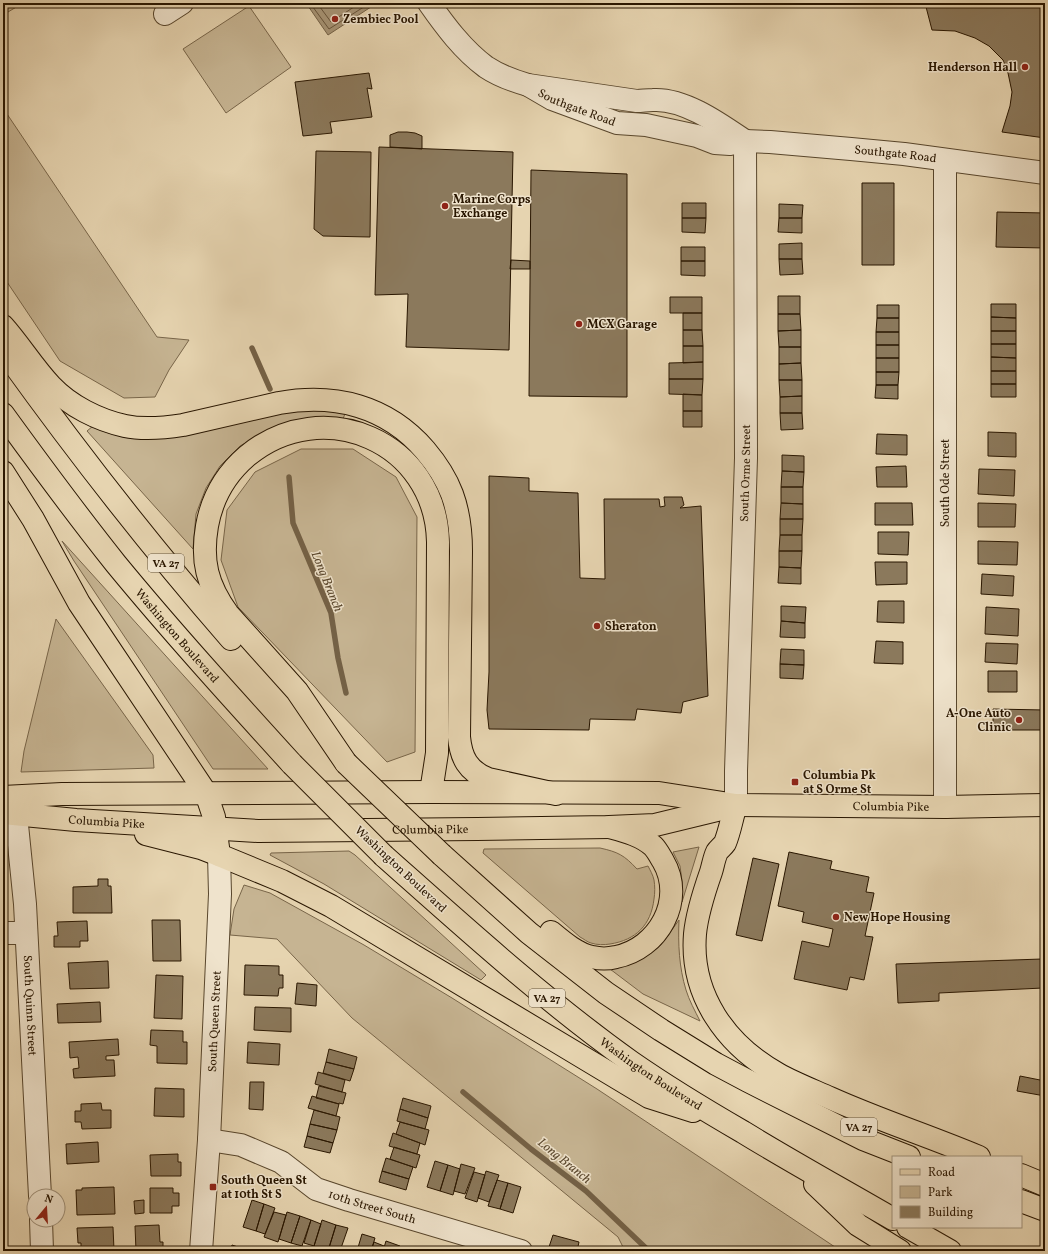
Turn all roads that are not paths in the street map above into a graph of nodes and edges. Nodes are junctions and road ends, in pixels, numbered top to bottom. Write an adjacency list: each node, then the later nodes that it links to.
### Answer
1 (429, 3): 2 (street, Southgate Road)
2 (745, 141): 3 (street, Southgate Road); 14 (street, South Orme Street)
3 (945, 160): 4 (street, Southgate Road); 16 (street, South Ode Street)
4 (1045, 173)
5 (3, 326): 12 (main road)
6 (3, 349): 9 (main road, VA 27)
7 (3, 414): 26 (main road, Washington Boulevard / VA 27, bridge)
8 (3, 472): 11 (main road, South Queen Street)
9 (346, 763): 10 (main road); 22 (main road, VA 27, bridge)
10 (431, 792): 11 (main road, Columbia Pike); 12 (main road, Columbia Pike)
11 (206, 793): 13 (main road, Columbia Pike); 20 (main road, South Queen Street)
12 (556, 794): 14 (main road, Columbia Pike)
13 (3, 797)
14 (736, 805): 16 (main road, Columbia Pike); 19 (main road, Columbia Pike); 30 (main road)
15 (1045, 805): 16 (main road, Columbia Pike)
16 (945, 807)
17 (10, 814): 18 (main road, Columbia Pike); 24 (street, South Quinn Street)
18 (76, 820): 20 (main road, Columbia Pike); 21 (main road)
19 (609, 826): 20 (main road, Columbia Pike); 22 (main road)
20 (216, 828): 21 (main road, South Queen Street)
21 (219, 855): 26 (main road); 27 (street, South Queen Street)
22 (442, 855): 25 (main road, VA 27)
23 (3, 933): 24 (street)
24 (26, 933): 35 (street, South Quinn Street)
25 (778, 1096): 28 (main road); 29 (main road, VA 27)
26 (724, 1121): 31 (main road, Washington Boulevard / VA 27)
27 (209, 1140): 42 (street, South Queen Street); 43 (street, 10th Street South)
28 (906, 1156)
29 (936, 1156)
30 (976, 1156)
31 (791, 1161): 38 (main road, Washington Boulevard / VA 27); 44 (main road)
32 (1022, 1175): 34 (main road)
33 (1022, 1180): 34 (main road)
34 (1045, 1185)
35 (40, 1188)
36 (1022, 1201): 37 (main road)
37 (1045, 1210)
38 (892, 1218)
39 (41, 1228): 41 (street)
40 (910, 1228): 45 (main road)
41 (42, 1251)
42 (201, 1251)
43 (521, 1251)
44 (900, 1251)
45 (950, 1251)

